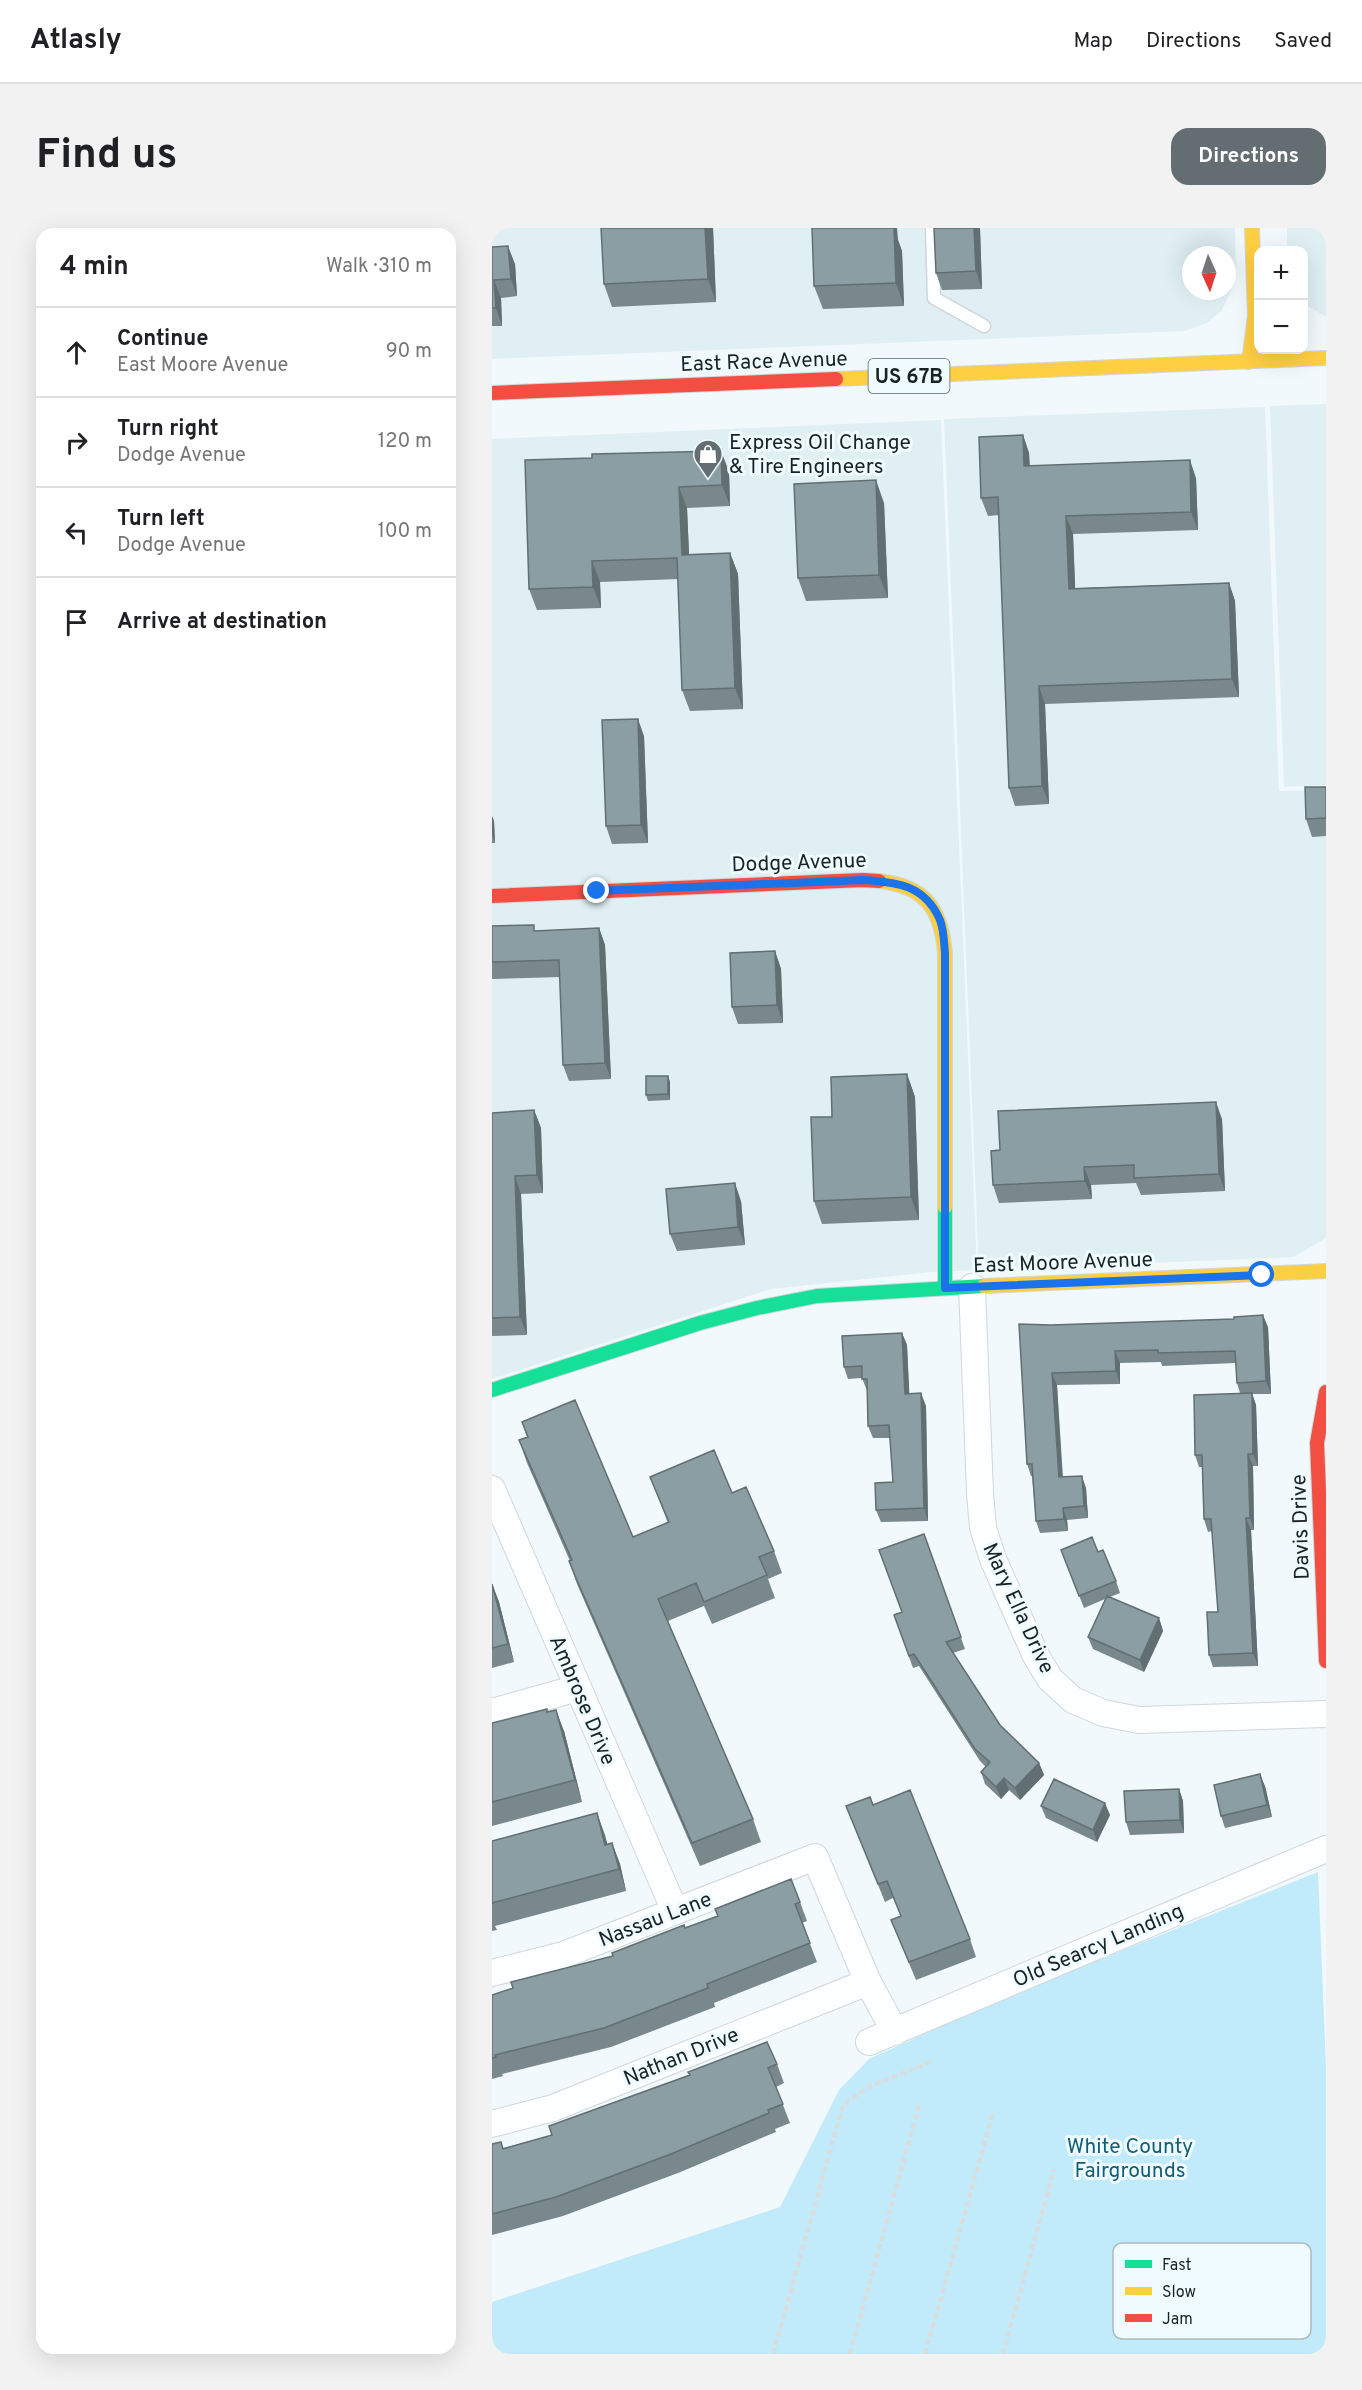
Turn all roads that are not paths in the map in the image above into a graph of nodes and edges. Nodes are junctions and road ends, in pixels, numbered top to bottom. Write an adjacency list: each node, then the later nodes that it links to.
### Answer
1 (932, 228): 3 (lane)
2 (1252, 228): 5 (street)
3 (984, 326)
4 (1326, 358): 5 (street, East Race Avenue / US 67B)
5 (1249, 362): 6 (street, East Race Avenue / US 67B)
6 (492, 393)
7 (492, 896): 10 (street, Dodge Avenue)
8 (1326, 1271): 9 (street, East Moore Avenue)
9 (972, 1287): 10 (street, East Moore Avenue); 17 (street, Mary Ella Drive)
10 (945, 1288): 11 (street, East Moore Avenue)
11 (492, 1390)
12 (1326, 1392): 14 (street, Davis Drive)
13 (492, 1489): 15 (street, Ambrose Drive)
14 (1326, 1661)
15 (578, 1688): 16 (street); 19 (street, Ambrose Drive)
16 (492, 1712)
17 (1326, 1714)
18 (1326, 1849): 22 (street, Old Searcy Landing)
19 (675, 1911): 20 (street, Nassau Lane); 21 (street, Nassau Lane)
20 (492, 1973)
21 (868, 1982): 22 (street); 24 (street, Nathan Drive)
22 (895, 2032): 23 (street, Old Searcy Landing)
23 (869, 2042)
24 (492, 2124)

